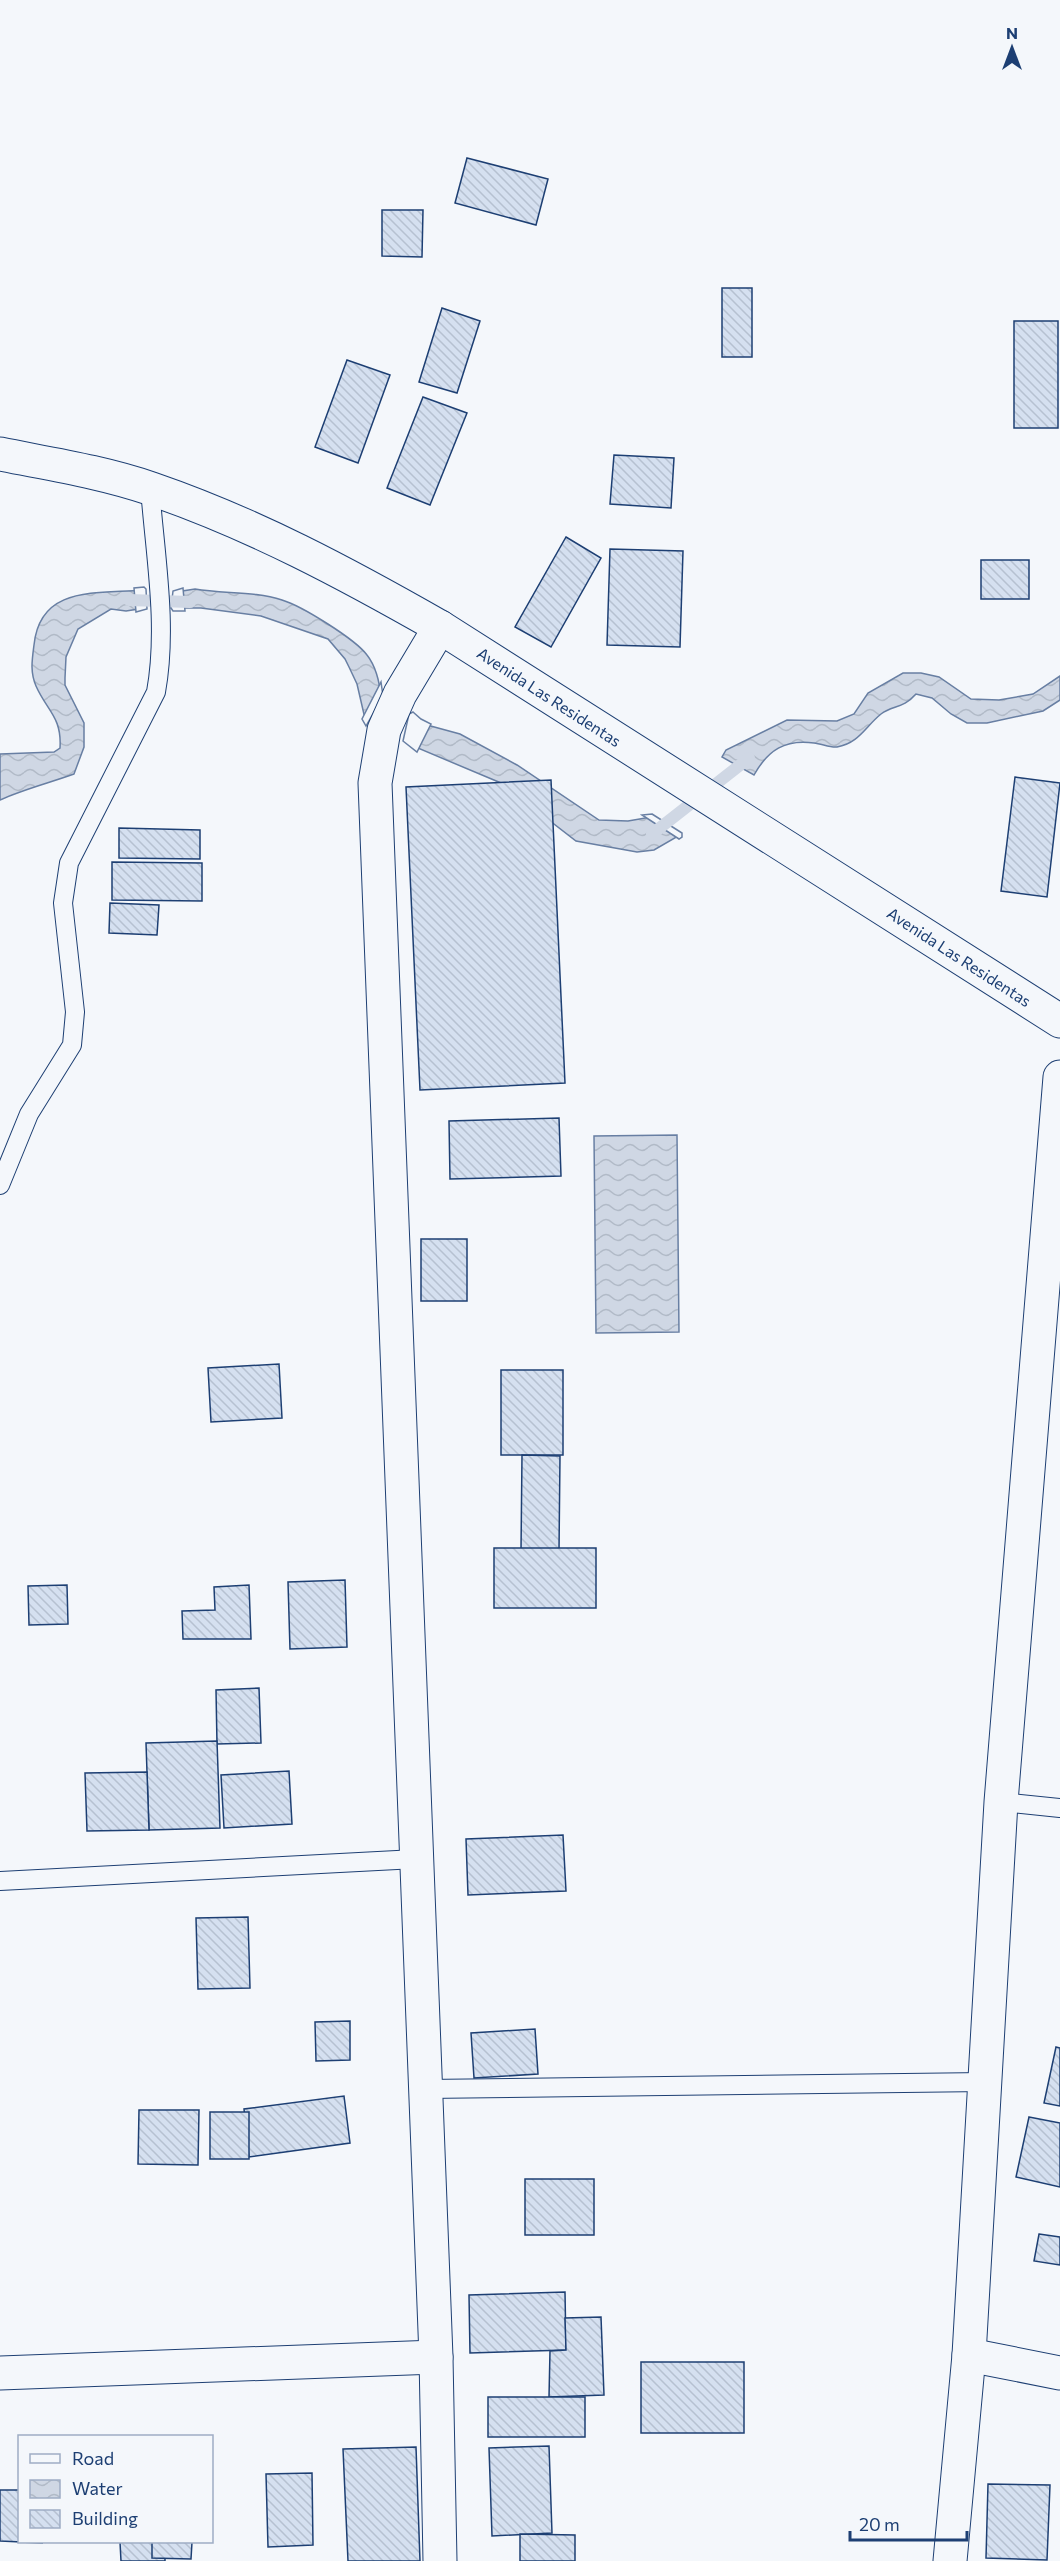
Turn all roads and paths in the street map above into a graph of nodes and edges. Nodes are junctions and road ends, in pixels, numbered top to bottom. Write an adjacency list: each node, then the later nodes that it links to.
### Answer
1 (0, 454): 2 (street, Avenida Las Residentas)
2 (150, 488): 3 (street, Avenida Las Residentas); 6 (lane)
3 (440, 627): 4 (street, Avenida Las Residentas); 9 (street)
4 (1060, 1022)
5 (1060, 1077): 7 (street)
6 (0, 1185)
7 (1001, 1802): 8 (lane); 11 (street)
8 (1060, 1808)
9 (416, 1858): 10 (lane); 12 (street)
10 (0, 1881)
11 (985, 2082): 12 (lane); 13 (street)
12 (425, 2089): 14 (street)
13 (969, 2355): 16 (street); 18 (street)
14 (436, 2357): 15 (street); 17 (street)
15 (0, 2373)
16 (1060, 2373)
17 (440, 2561)
18 (950, 2561)

